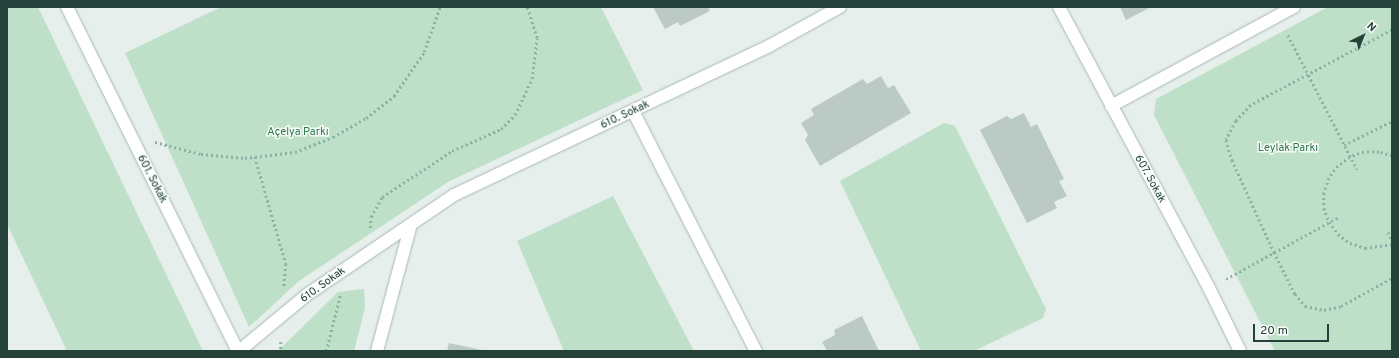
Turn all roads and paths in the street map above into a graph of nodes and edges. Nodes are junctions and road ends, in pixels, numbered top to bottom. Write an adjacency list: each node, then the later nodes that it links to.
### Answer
1 (67, 7): 13 (street, 601. Sokak)
2 (440, 7): 16 (path)
3 (527, 7): 25 (path)
4 (840, 7): 11 (street, 610. Sokak)
5 (1059, 7): 10 (street, 607. Sokak)
6 (1294, 7): 10 (street)
7 (1392, 30): 9 (path)
8 (1288, 35): 9 (path)
9 (1309, 75): 14 (path); 26 (path)
10 (1110, 106): 29 (street, 607. Sokak)
11 (633, 111): 21 (street, 610. Sokak); 35 (street)
12 (1392, 121): 14 (path)
13 (130, 134): 16 (path); 31 (street, 601. Sokak)
14 (1344, 145): 17 (path)
15 (1392, 156): 17 (path)
16 (255, 157): 30 (path)
17 (1350, 157): 18 (path); 20 (path)
18 (1356, 169)
19 (1337, 218): 20 (path)
20 (1329, 222): 24 (path); 26 (path)
21 (411, 224): 25 (street, 610. Sokak); 34 (street)
22 (1388, 232): 23 (path)
23 (1392, 240)
24 (1392, 244)
25 (369, 252): 27 (street, 610. Sokak)
26 (1274, 252): 28 (path); 29 (path)
27 (348, 266): 30 (street, 610. Sokak); 33 (path)
28 (1392, 278)
29 (1209, 288): 36 (street, 607. Sokak)
30 (281, 318): 31 (street, 610. Sokak); 32 (path)
31 (239, 351)
32 (282, 351)
33 (326, 351)
34 (377, 351)
35 (756, 351)
36 (1240, 351)

